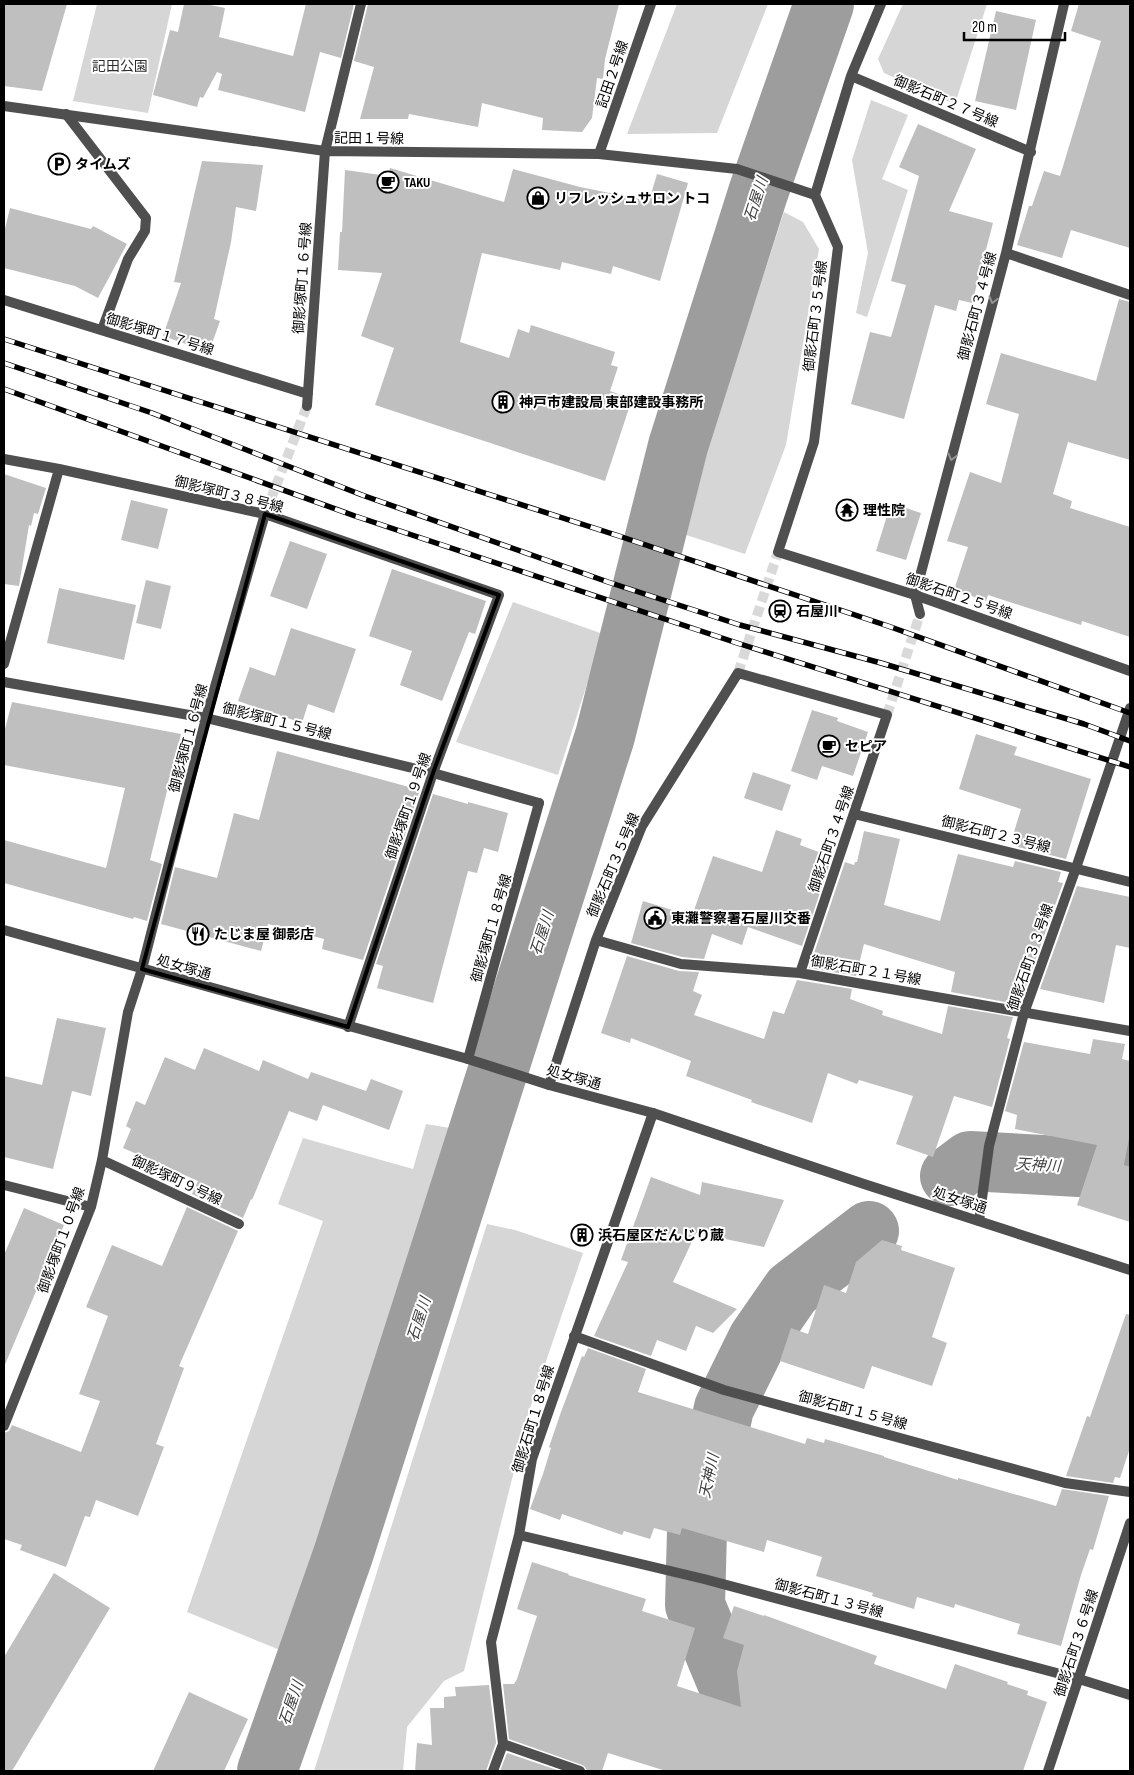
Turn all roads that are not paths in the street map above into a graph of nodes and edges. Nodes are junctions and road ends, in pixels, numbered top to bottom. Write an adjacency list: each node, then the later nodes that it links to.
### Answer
1 (361, 4): 8 (street, 御影塚町１６号線)
2 (651, 4): 10 (street, 記田２号線)
3 (882, 4): 5 (street)
4 (1064, 4): 9 (street, 御影石町３４号線)
5 (851, 76): 9 (street, 御影石町２７号線); 11 (street)
6 (4, 106): 7 (street, 記田１号線)
7 (66, 114): 8 (street, 記田１号線); 15 (street)
8 (325, 151): 10 (street, 記田１号線); 16 (street, 御影塚町１６号線)
9 (1031, 152): 12 (street, 御影石町３４号線)
10 (599, 154): 11 (street, 記田１号線)
11 (815, 195): 21 (street, 御影石町３５号線)
12 (1006, 253): 13 (street); 22 (street, 御影石町３４号線, one-way to 22)
13 (1130, 295)
14 (4, 300): 15 (street, 御影塚町１７号線)
15 (102, 330): 16 (street, 御影塚町１７号線)
16 (308, 394): 17 (street, 御影塚町１６号線)
17 (307, 406)
18 (4, 459): 19 (street, 御影塚町３８号線)
19 (60, 469): 20 (street, 御影塚町３８号線); 25 (street)
20 (265, 514): 23 (street, 御影塚町３８号線); 30 (street, 御影塚町１６号線)
21 (778, 552): 22 (street, 御影石町２５号線)
22 (915, 595): 24 (street, 御影石町３４号線); 26 (street, 御影石町２５号線)
23 (499, 596): 31 (street, 御影塚町１９号線)
24 (920, 614)
25 (4, 664)
26 (1130, 671)
27 (4, 682): 30 (street, 御影塚町１５号線)
28 (1130, 708): 34 (street, 御影石町３３号線)
29 (887, 715): 33 (street, 御影石町３４号線); 37 (street, 御影石町３５号線)
30 (206, 718): 31 (street, 御影塚町１５号線); 38 (street, 御影塚町１６号線)
31 (432, 773): 32 (street, 御影塚町１５号線); 41 (street, 御影塚町１９号線)
32 (539, 803): 43 (street, 御影塚町１８号線)
33 (854, 814): 34 (street, 御影石町２３号線); 39 (street, 御影石町３４号線)
34 (1076, 868): 35 (street, 御影石町２３号線); 40 (street, 御影石町３３号線)
35 (1130, 882)
36 (4, 930): 38 (street, 処女塚通)
37 (596, 940): 39 (street, 御影石町２１号線); 44 (street, 御影石町３５号線)
38 (142, 970): 41 (street, 処女塚通); 46 (street, 御影塚町１０号線)
39 (800, 973): 40 (street, 御影石町２１号線)
40 (1024, 1013): 42 (street, 御影石町２１号線); 49 (street, 御影石町３３号線)
41 (348, 1026): 43 (street, 処女塚通)
42 (1130, 1031)
43 (474, 1061): 44 (street, 処女塚通)
44 (549, 1085): 45 (street, 処女塚通)
45 (653, 1113): 49 (street, 処女塚通); 52 (street, 御影石町１８号線)
46 (102, 1160): 48 (street, 御影塚町１０号線); 50 (street, 御影塚町９号線)
47 (4, 1185): 48 (street)
48 (91, 1207): 53 (street, 御影塚町１０号線)
49 (979, 1220): 51 (street, 処女塚通)
50 (239, 1224)
51 (1130, 1270)
52 (574, 1336): 54 (street, 御影石町１５号線); 56 (street, 御影石町１８号線)
53 (4, 1426)
54 (1130, 1492)
55 (1130, 1523): 57 (street, 御影石町３６号線)
56 (519, 1535): 57 (street, 御影石町１３号線); 59 (street, 御影石町１８号線)
57 (1079, 1679): 58 (street, 御影石町１３号線); 62 (street, 御影石町３６号線)
58 (1130, 1695)
59 (503, 1744): 60 (street, 御影石町１８号線); 61 (street)
60 (493, 1771)
61 (580, 1771)
62 (1048, 1771)

